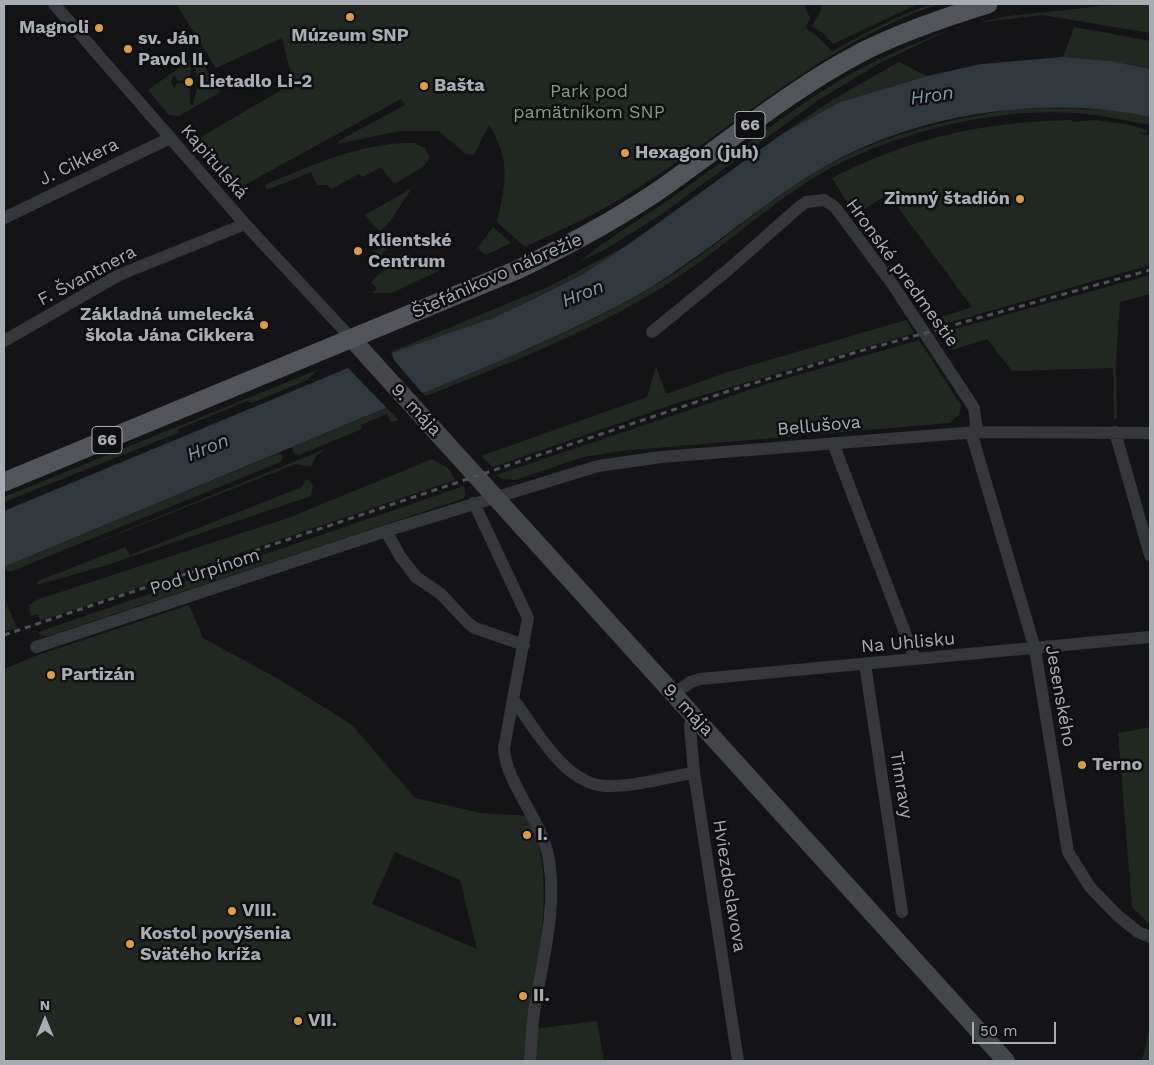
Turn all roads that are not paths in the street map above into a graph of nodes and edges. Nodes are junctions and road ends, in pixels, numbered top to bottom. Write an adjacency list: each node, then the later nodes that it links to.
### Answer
1 (54, 4): 3 (street, Kapitulská)
2 (988, 4): 7 (main road, Štefánikovo nábrežie / 66)
3 (170, 138): 4 (street, J. Cikkera); 5 (street, Kapitulská)
4 (4, 218)
5 (245, 224): 7 (street, Kapitulská); 8 (street, F. Švantnera)
6 (652, 332): 9 (street, Hronské predmestie)
7 (352, 339): 13 (main road, Štefánikovo nábrežie / 66); 14 (main road, 9. mája)
8 (4, 341)
9 (974, 432): 10 (street, Bellušova); 12 (street, Bellušova); 21 (street, Jesenského)
10 (1115, 432): 11 (street, Bellušova); 17 (street)
11 (1150, 433)
12 (833, 443): 14 (street, Bellušova); 22 (street)
13 (4, 482)
14 (495, 496): 15 (street, Pod Urpínom); 24 (main road, 9. mája)
15 (474, 503): 16 (street, Pod Urpínom); 19 (street)
16 (386, 531): 19 (street); 20 (street, Pod Urpínom)
17 (1150, 555)
18 (1150, 637): 21 (street, Na Uhlisku)
19 (524, 645): 25 (street)
20 (36, 647)
21 (1035, 649): 22 (street, Na Uhlisku); 29 (street, Jesenského)
22 (915, 659): 23 (street, Na Uhlisku)
23 (865, 664): 24 (street, Na Uhlisku); 28 (street, Timravy)
24 (673, 694): 26 (main road, 9. mája)
25 (513, 699): 27 (street); 30 (street)
26 (692, 715): 27 (street, Hviezdoslavova); 32 (main road, 9. mája)
27 (694, 773): 31 (street, Hviezdoslavova)
28 (902, 912)
29 (1150, 938)
30 (530, 1061)
31 (738, 1061)
32 (1006, 1061)

